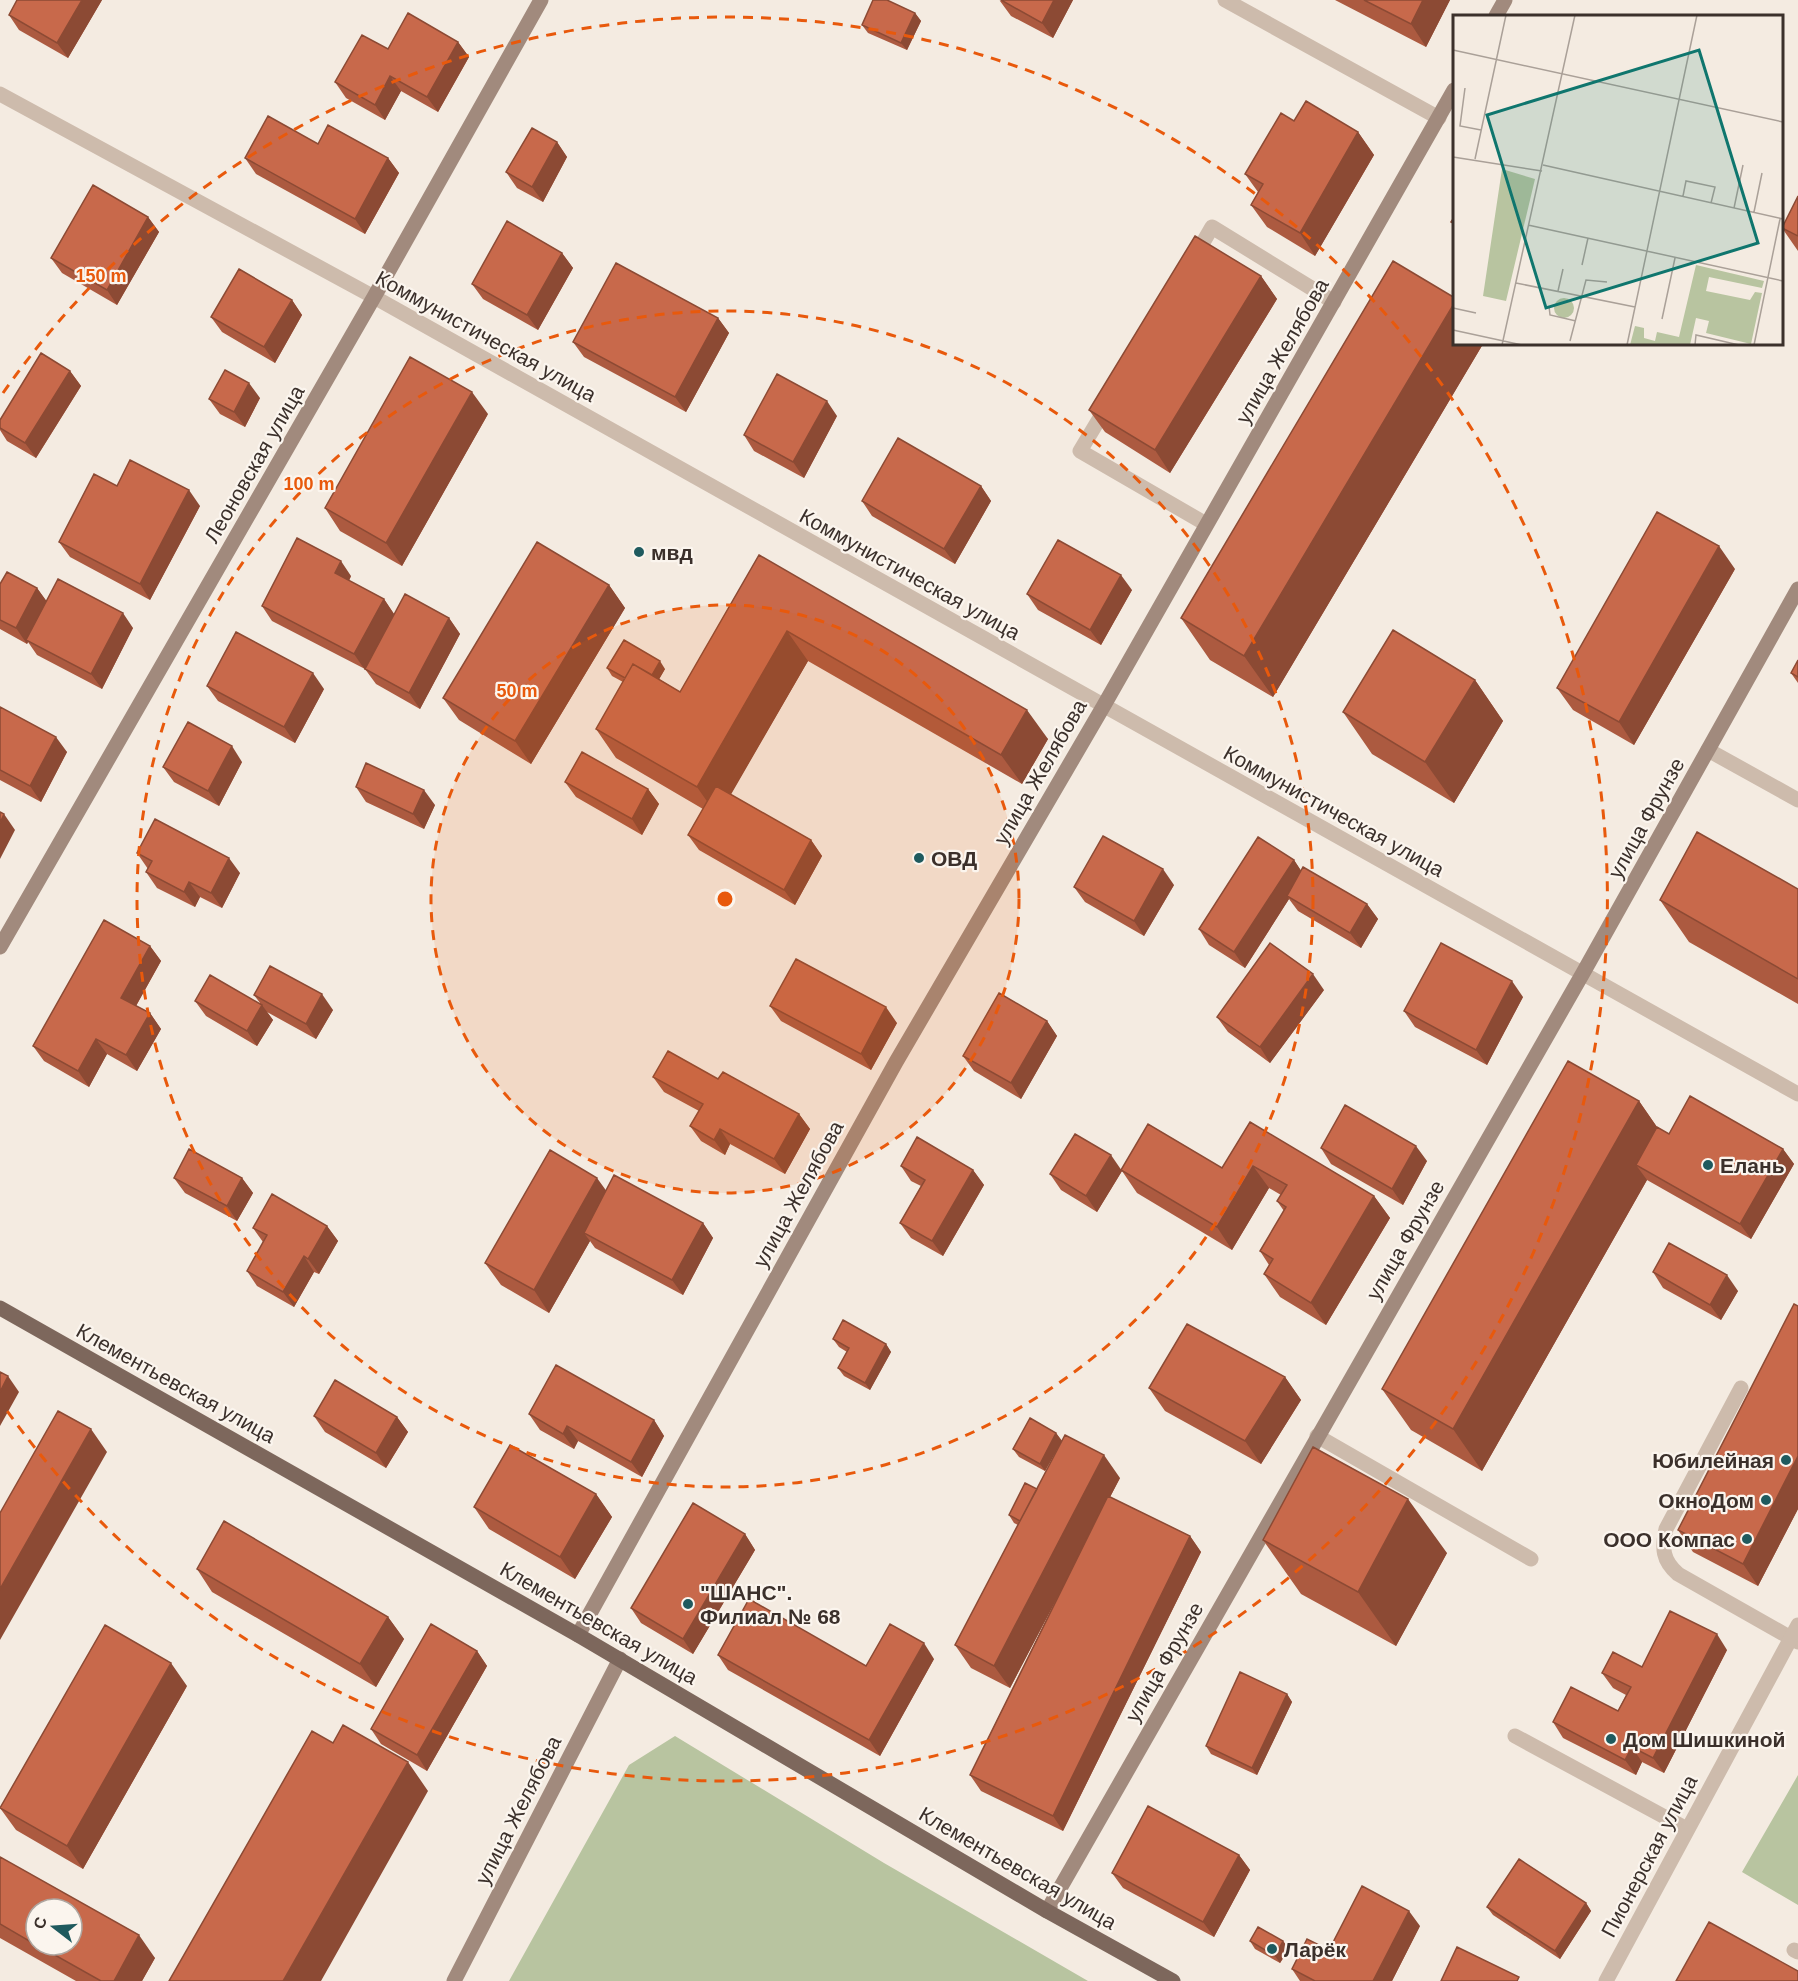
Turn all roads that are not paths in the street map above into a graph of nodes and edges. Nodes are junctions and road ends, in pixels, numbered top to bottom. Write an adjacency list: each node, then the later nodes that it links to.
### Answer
1 (541, 0): 9 (street, Леоновская улица)
2 (1225, 0): 7 (street)
3 (1505, 0): 4 (street)
4 (1497, 15)
5 (0, 94): 9 (street, Коммунистическая улица)
6 (1453, 94): 7 (street, улица Желябова)
7 (1439, 118): 10 (street, улица Желябова)
8 (1188, 268): 10 (street)
9 (374, 297): 14 (street, Коммунистическая улица); 17 (street, Леоновская улица)
10 (1334, 302): 12 (street, улица Желябова)
11 (1116, 390): 12 (street)
12 (1206, 524): 14 (street, улица Желябова)
13 (1798, 589): 15 (street, улица Фрунзе)
14 (1103, 707): 18 (street, Коммунистическая улица); 24 (street, улица Желябова)
15 (1708, 750): 16 (street); 18 (street, улица Фрунзе)
16 (1798, 800)
17 (0, 947)
18 (1583, 973): 19 (street, Коммунистическая улица); 22 (street, улица Фрунзе)
19 (1798, 1094)
20 (0, 1308): 24 (main road, Клементьевская улица)
21 (1741, 1388): 25 (street)
22 (1317, 1436): 23 (street); 29 (street, улица Фрунзе)
23 (1531, 1559)
24 (578, 1635): 26 (main road, Клементьевская улица)
25 (1796, 1635): 28 (street, Пионерская улица)
26 (620, 1659): 29 (main road, Клементьевская улица); 30 (street, улица Желябова)
27 (1515, 1736): 28 (street)
28 (1687, 1829): 32 (street, Пионерская улица)
29 (1047, 1911): 31 (main road, Клементьевская улица)
30 (454, 1981)
31 (1173, 1981)
32 (1606, 1981)

